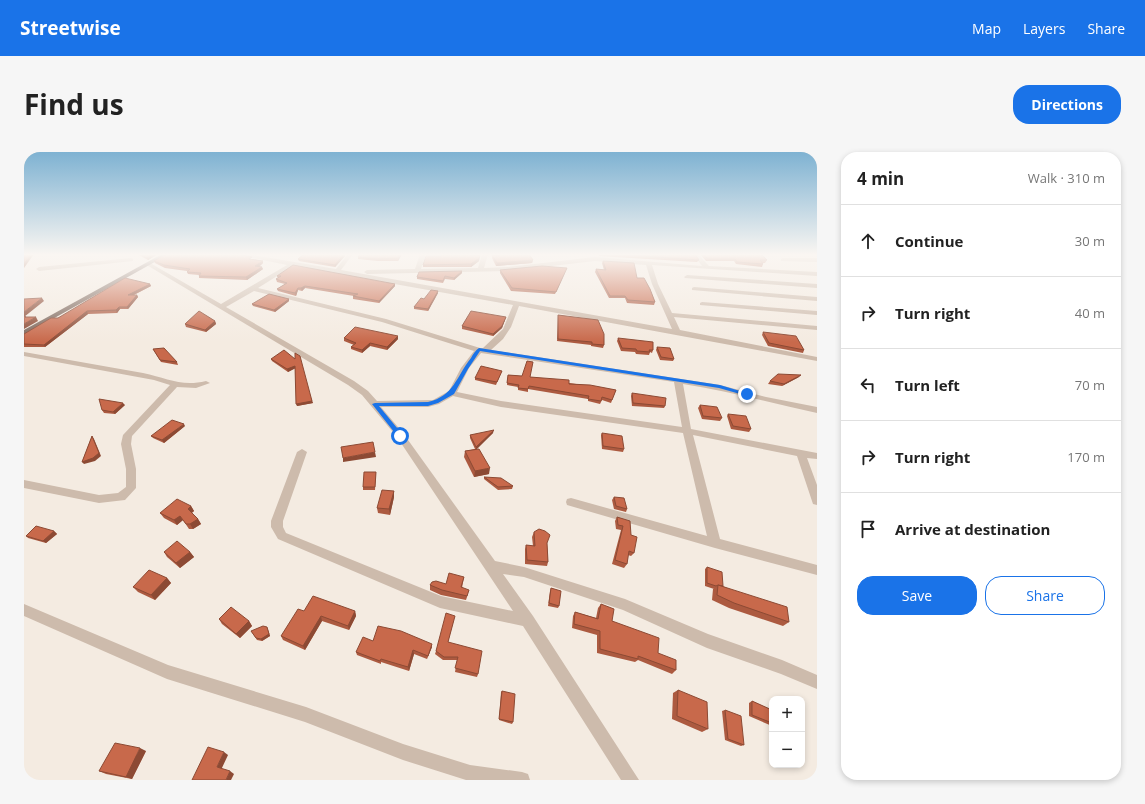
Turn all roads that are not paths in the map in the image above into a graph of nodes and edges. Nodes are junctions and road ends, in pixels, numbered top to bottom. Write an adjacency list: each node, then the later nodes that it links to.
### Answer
1 (103, 283): 18 (main road)
2 (113, 283): 21 (main road)
3 (181, 283): 14 (street)
4 (262, 283): 10 (street)
5 (405, 283): 13 (street)
6 (655, 283): 16 (street)
7 (690, 283): 11 (street)
8 (778, 283): 9 (street)
9 (817, 286)
10 (253, 289): 14 (street); 22 (street)
11 (698, 297): 12 (street); 15 (street); 17 (street)
12 (817, 299)
13 (517, 303): 20 (street); 22 (street)
14 (222, 307): 29 (street)
15 (817, 313)
16 (670, 315): 17 (street); 20 (street)
17 (710, 319): 19 (street)
18 (24, 326)
19 (817, 328)
20 (677, 332): 24 (street)
21 (24, 333)
22 (482, 350): 25 (street); 28 (street)
23 (24, 354): 27 (street)
24 (817, 359)
25 (678, 381): 30 (street); 31 (street)
26 (206, 383): 27 (street)
27 (175, 384): 35 (street)
28 (452, 393): 29 (street); 31 (street)
29 (375, 404): 39 (street)
30 (817, 410)
31 (687, 431): 33 (street); 38 (street)
32 (302, 452): 42 (street)
33 (801, 453): 34 (street); 36 (street)
34 (817, 456)
35 (24, 484)
36 (817, 501)
37 (571, 502): 38 (street)
38 (716, 543): 40 (street)
39 (491, 566): 42 (street); 43 (street)
40 (817, 570)
41 (24, 610): 44 (street)
42 (528, 621): 45 (street)
43 (817, 682)
44 (522, 780)
45 (631, 780)

